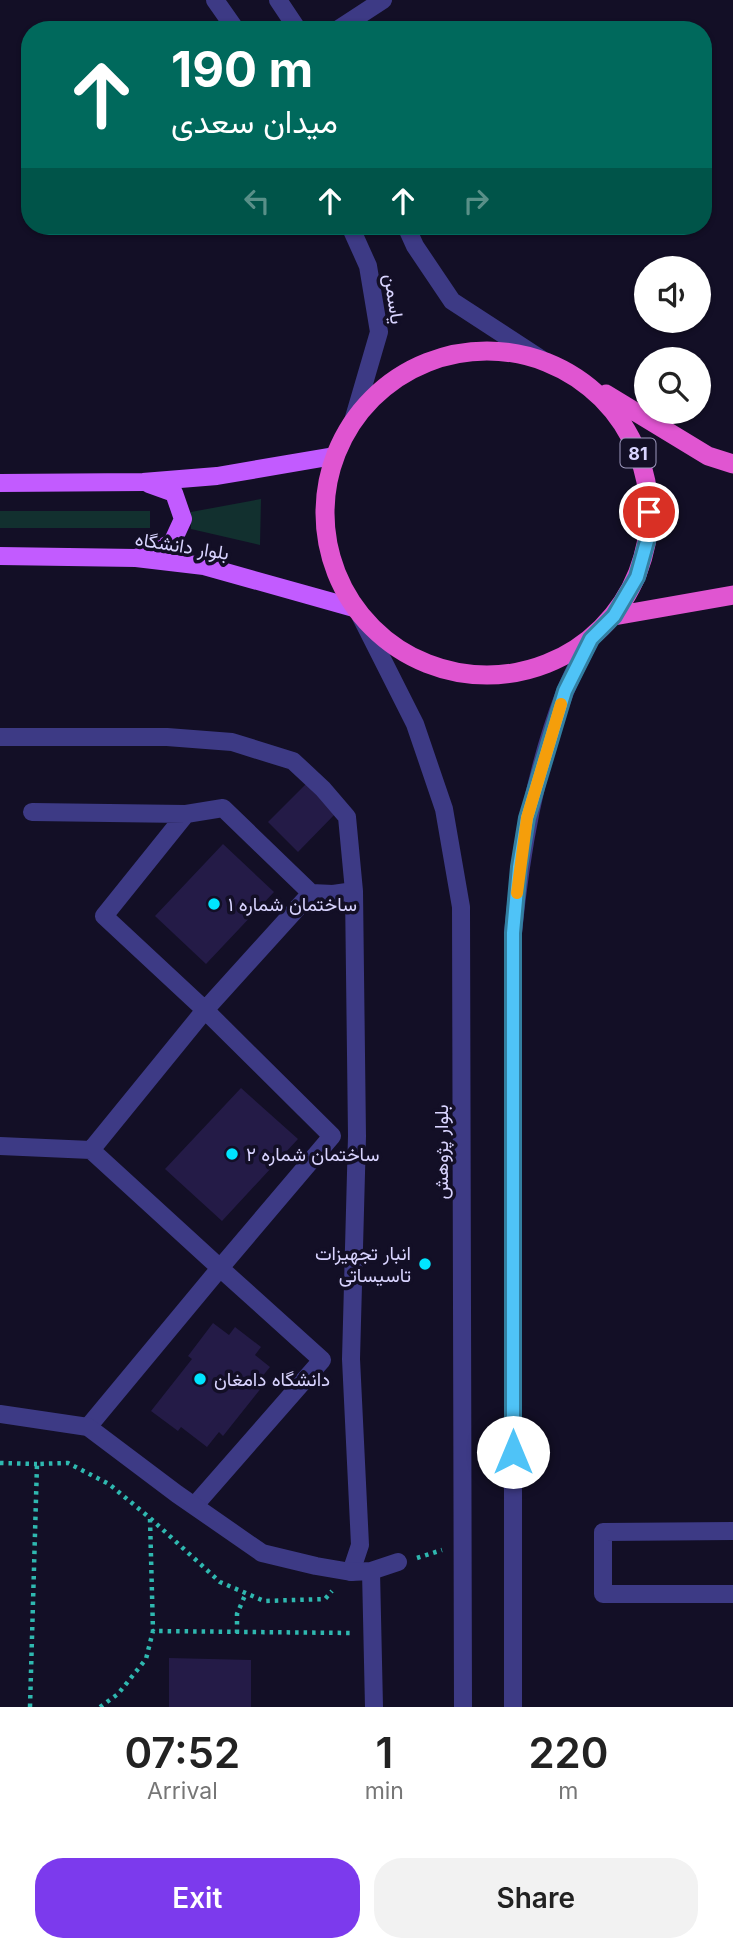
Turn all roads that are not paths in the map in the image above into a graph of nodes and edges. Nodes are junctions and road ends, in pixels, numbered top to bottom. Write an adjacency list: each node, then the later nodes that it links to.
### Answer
1 (215, 0): 4 (street)
2 (278, 0): 5 (street)
3 (383, 0): 6 (street)
4 (230, 21)
5 (292, 21)
6 (351, 21)
7 (354, 235): 11 (street, یاسمن)
8 (410, 235): 9 (street, یاسمن)
9 (541, 359): 10 (highway, 81); 11 (highway, 81)
10 (579, 378): 13 (highway, 81); 20 (highway, 81)
11 (353, 421): 12 (highway, 81)
12 (334, 456): 14 (main road); 19 (highway, 81)
13 (733, 464)
14 (143, 482): 15 (main road); 17 (main road)
15 (0, 483)
16 (0, 556): 17 (main road, بلوار دانشگاه / 81)
17 (136, 558): 19 (main road, بلوار دانشگاه / 81)
18 (733, 595): 20 (highway)
19 (357, 613): 21 (highway, 81); 44 (street, بلوار پژوهش)
20 (614, 616): 21 (highway, 81)
21 (591, 639): 45 (street)
22 (0, 737): 25 (street)
23 (32, 812): 24 (street)
24 (186, 814): 26 (street); 27 (street)
25 (354, 891): 26 (street); 29 (street)
26 (311, 892): 27 (street)
27 (205, 1010): 28 (street); 31 (street)
28 (332, 1136): 29 (street); 32 (street)
29 (356, 1136): 33 (street)
30 (0, 1146): 31 (street)
31 (91, 1150): 32 (street)
32 (220, 1268): 34 (street); 36 (street)
33 (351, 1359): 34 (street); 41 (street)
34 (322, 1360): 37 (street)
35 (0, 1414): 36 (street)
36 (88, 1427): 37 (street)
37 (195, 1506): 41 (street)
38 (733, 1531): 42 (street)
39 (398, 1563): 40 (street)
40 (371, 1571): 41 (street); 43 (street)
41 (351, 1572)
42 (733, 1594)
43 (373, 1707)
44 (463, 1707)
45 (513, 1707)

